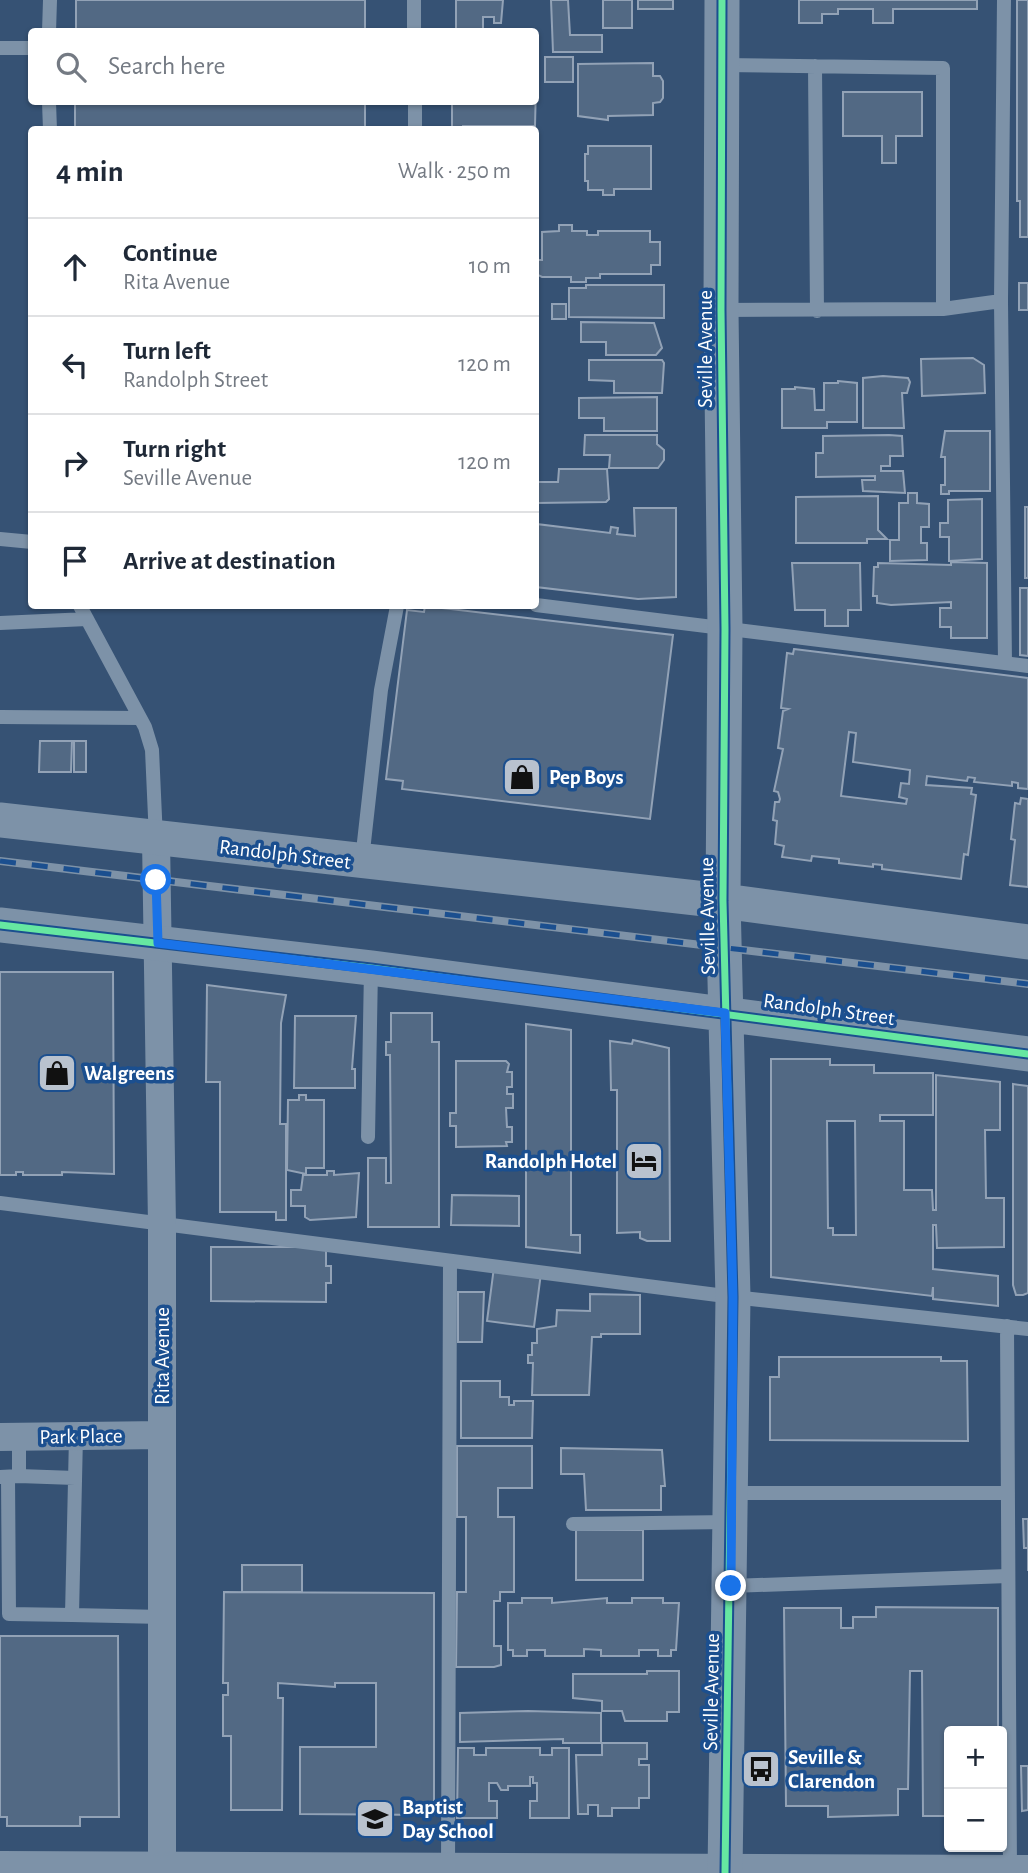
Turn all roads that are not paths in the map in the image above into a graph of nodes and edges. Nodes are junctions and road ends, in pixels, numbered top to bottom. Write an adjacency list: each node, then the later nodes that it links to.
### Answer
1 (50, 0): 5 (lane)
2 (414, 0): 6 (lane)
3 (722, 0): 9 (street, Seville Avenue)
4 (1004, 0): 15 (lane)
5 (49, 28)
6 (414, 28)
7 (0, 48): 8 (lane)
8 (28, 48)
9 (724, 65): 10 (lane); 17 (street, Seville Avenue)
10 (815, 66): 16 (lane); 18 (lane)
11 (49, 105): 13 (lane)
12 (415, 105): 14 (lane)
13 (50, 126)
14 (415, 126)
15 (1001, 301): 16 (lane); 27 (lane)
16 (943, 309): 18 (lane)
17 (721, 310): 18 (lane); 26 (street, Seville Avenue)
18 (817, 311)
19 (0, 539): 20 (lane)
20 (28, 542)
21 (539, 605): 26 (lane)
22 (82, 609): 24 (lane)
23 (396, 609): 33 (lane)
24 (88, 619): 25 (lane); 30 (lane)
25 (0, 624)
26 (725, 629): 27 (lane); 34 (street, Seville Avenue)
27 (1005, 663): 28 (lane)
28 (1028, 666)
29 (0, 717): 30 (lane)
30 (140, 718): 32 (lane)
31 (0, 820): 32 (street, Randolph Street)
32 (156, 839): 33 (street, Randolph Street); 37 (street, Rita Avenue)
33 (362, 863): 34 (street, Randolph Street)
34 (723, 901): 36 (street, Randolph Street); 39 (street, Seville Avenue)
35 (0, 925): 37 (street, Randolph Street)
36 (1028, 942)
37 (158, 943): 38 (street, Randolph Street); 43 (street, Rita Avenue)
38 (371, 968): 39 (street, Randolph Street); 41 (lane)
39 (725, 1013): 40 (street, Randolph Street); 45 (street, Seville Avenue)
40 (1028, 1054)
41 (368, 1137)
42 (0, 1203): 43 (lane)
43 (162, 1225): 44 (lane); 48 (street, Rita Avenue)
44 (450, 1261): 45 (lane); 62 (lane)
45 (733, 1297): 46 (lane); 54 (street, Seville Avenue)
46 (1007, 1326): 47 (lane); 53 (lane)
47 (1028, 1329)
48 (162, 1435): 49 (street, Park Place); 59 (street, Rita Avenue)
49 (76, 1436): 50 (street, Park Place); 52 (lane)
50 (9, 1437): 51 (lane)
51 (9, 1477): 52 (lane); 58 (lane)
52 (75, 1478): 58 (lane)
53 (1008, 1493): 54 (lane); 56 (lane)
54 (732, 1507): 55 (lane); 57 (street, Seville Avenue)
55 (573, 1524)
56 (1009, 1576): 57 (lane); 64 (lane)
57 (731, 1586): 63 (street, Seville Avenue)
58 (72, 1615): 59 (lane)
59 (163, 1617): 61 (street, Rita Avenue)
60 (13, 1868): 61 (street)
61 (162, 1869): 62 (street)
62 (448, 1870): 63 (street)
63 (725, 1870): 64 (street)
64 (1016, 1870)

